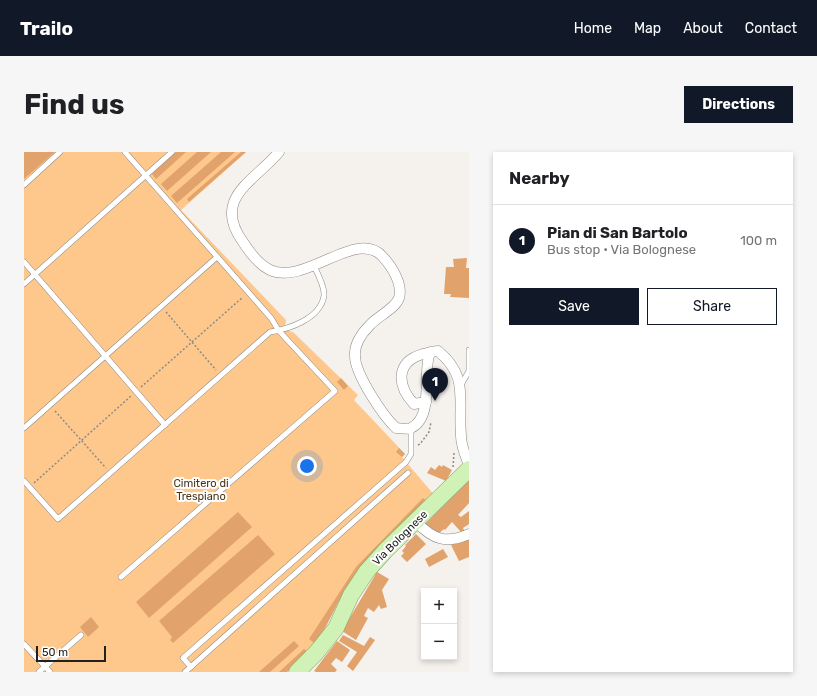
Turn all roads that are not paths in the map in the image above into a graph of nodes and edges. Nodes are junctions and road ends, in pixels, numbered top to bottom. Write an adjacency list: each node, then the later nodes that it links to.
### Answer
1 (60, 152): 6 (lane)
2 (125, 152): 5 (lane)
3 (172, 152): 5 (lane)
4 (279, 152): 9 (street)
5 (146, 175): 7 (lane); 10 (lane)
6 (24, 185)
7 (217, 257): 12 (lane); 15 (lane)
8 (24, 262): 10 (lane)
9 (314, 266): 12 (lane); 20 (street)
10 (35, 274): 11 (lane); 15 (lane)
11 (24, 284)
12 (279, 331): 18 (lane); 27 (lane)
13 (469, 350): 16 (lane)
14 (430, 352): 16 (street); 17 (street); 17 (street)
15 (106, 356): 18 (lane); 19 (lane)
16 (462, 383): 21 (street)
17 (426, 402): 20 (street)
18 (165, 425): 24 (lane)
19 (24, 428)
20 (411, 428): 31 (lane)
21 (469, 464)
22 (469, 469): 25 (main road, Via Bolognese)
23 (408, 473): 31 (lane)
24 (24, 481)
25 (416, 522): 26 (street); 32 (main road, Via Bolognese)
26 (469, 534)
27 (122, 577)
28 (81, 635): 30 (lane)
29 (24, 644): 30 (lane)
30 (45, 667): 33 (lane); 34 (lane)
31 (191, 667): 35 (lane)
32 (303, 670)
33 (39, 672)
34 (50, 672)
35 (185, 672)

